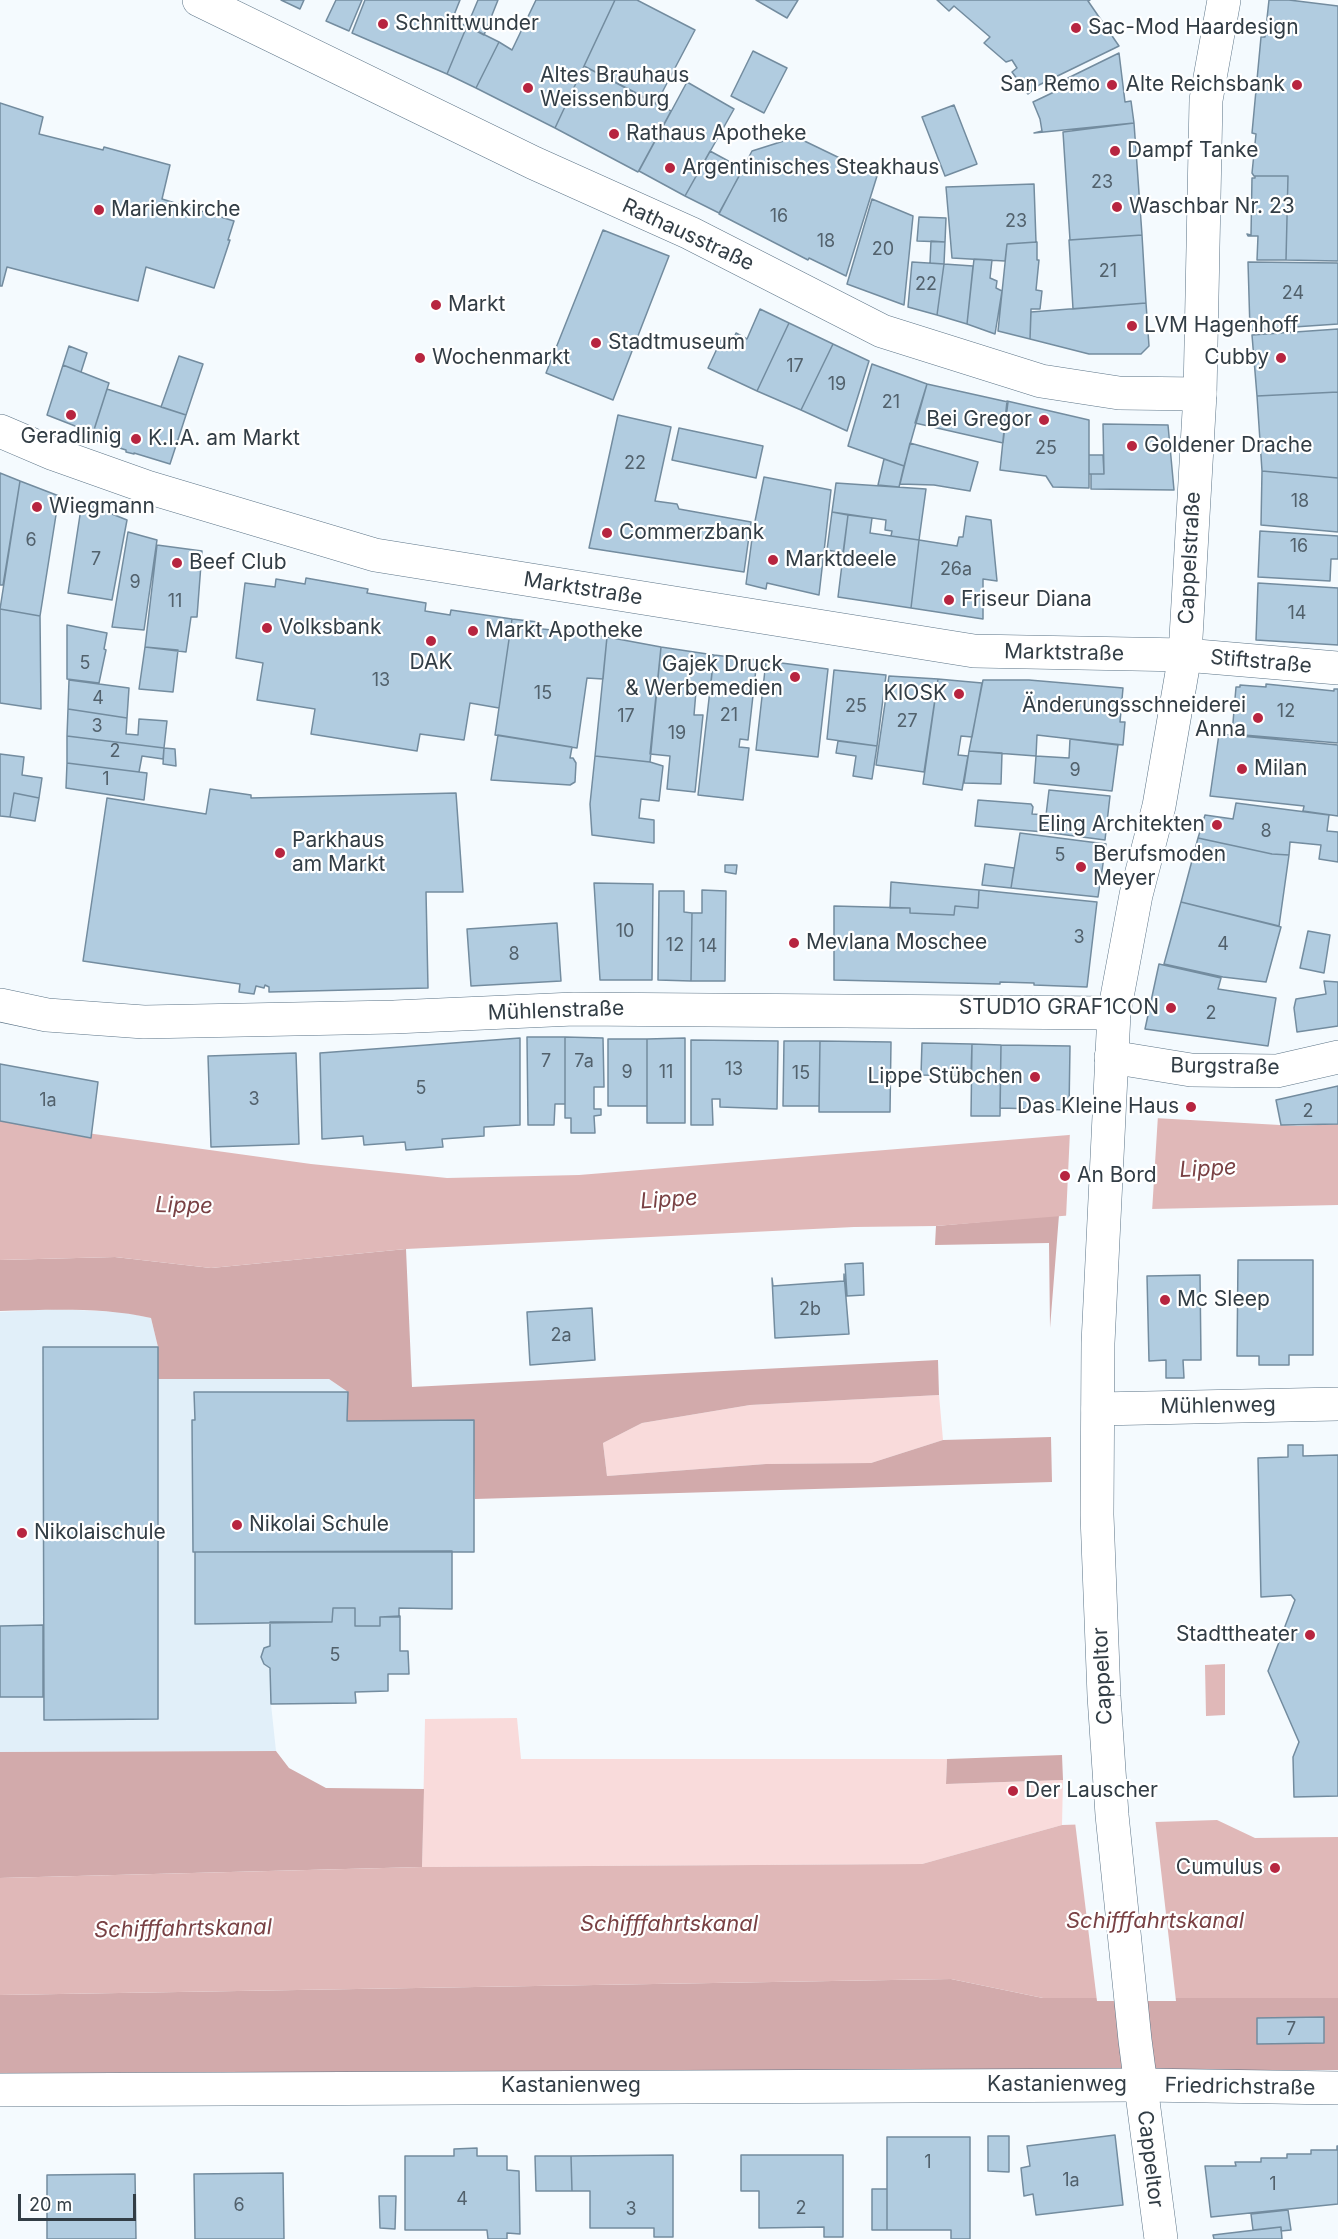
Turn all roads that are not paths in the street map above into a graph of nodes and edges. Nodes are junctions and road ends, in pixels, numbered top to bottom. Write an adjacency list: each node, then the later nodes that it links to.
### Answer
1 (199, 0): 3 (street, Rathausstraße)
2 (1224, 0): 3 (street, Cappelstraße)
3 (1200, 394): 5 (street, Cappelstraße)
4 (0, 431): 5 (street, Marktstraße)
5 (1185, 656): 6 (street, Stiftstraße); 8 (street, Cappelstraße)
6 (1338, 668)
7 (0, 1005): 8 (street, Mühlenstraße)
8 (1114, 1013): 9 (street, Cappelstraße)
9 (1111, 1057): 10 (street, Burgstraße); 11 (street, Cappelstraße)
10 (1338, 1057)
11 (1109, 1110): 13 (street, Cappeltor)
12 (1338, 1404): 13 (street, Mühlenweg)
13 (1098, 1409): 14 (street, Cappeltor)
14 (1141, 2085): 15 (street, Friedrichstraße); 16 (street, Kastanienweg); 17 (street, Cappeltor)
15 (1338, 2088)
16 (0, 2090)
17 (1161, 2239)

